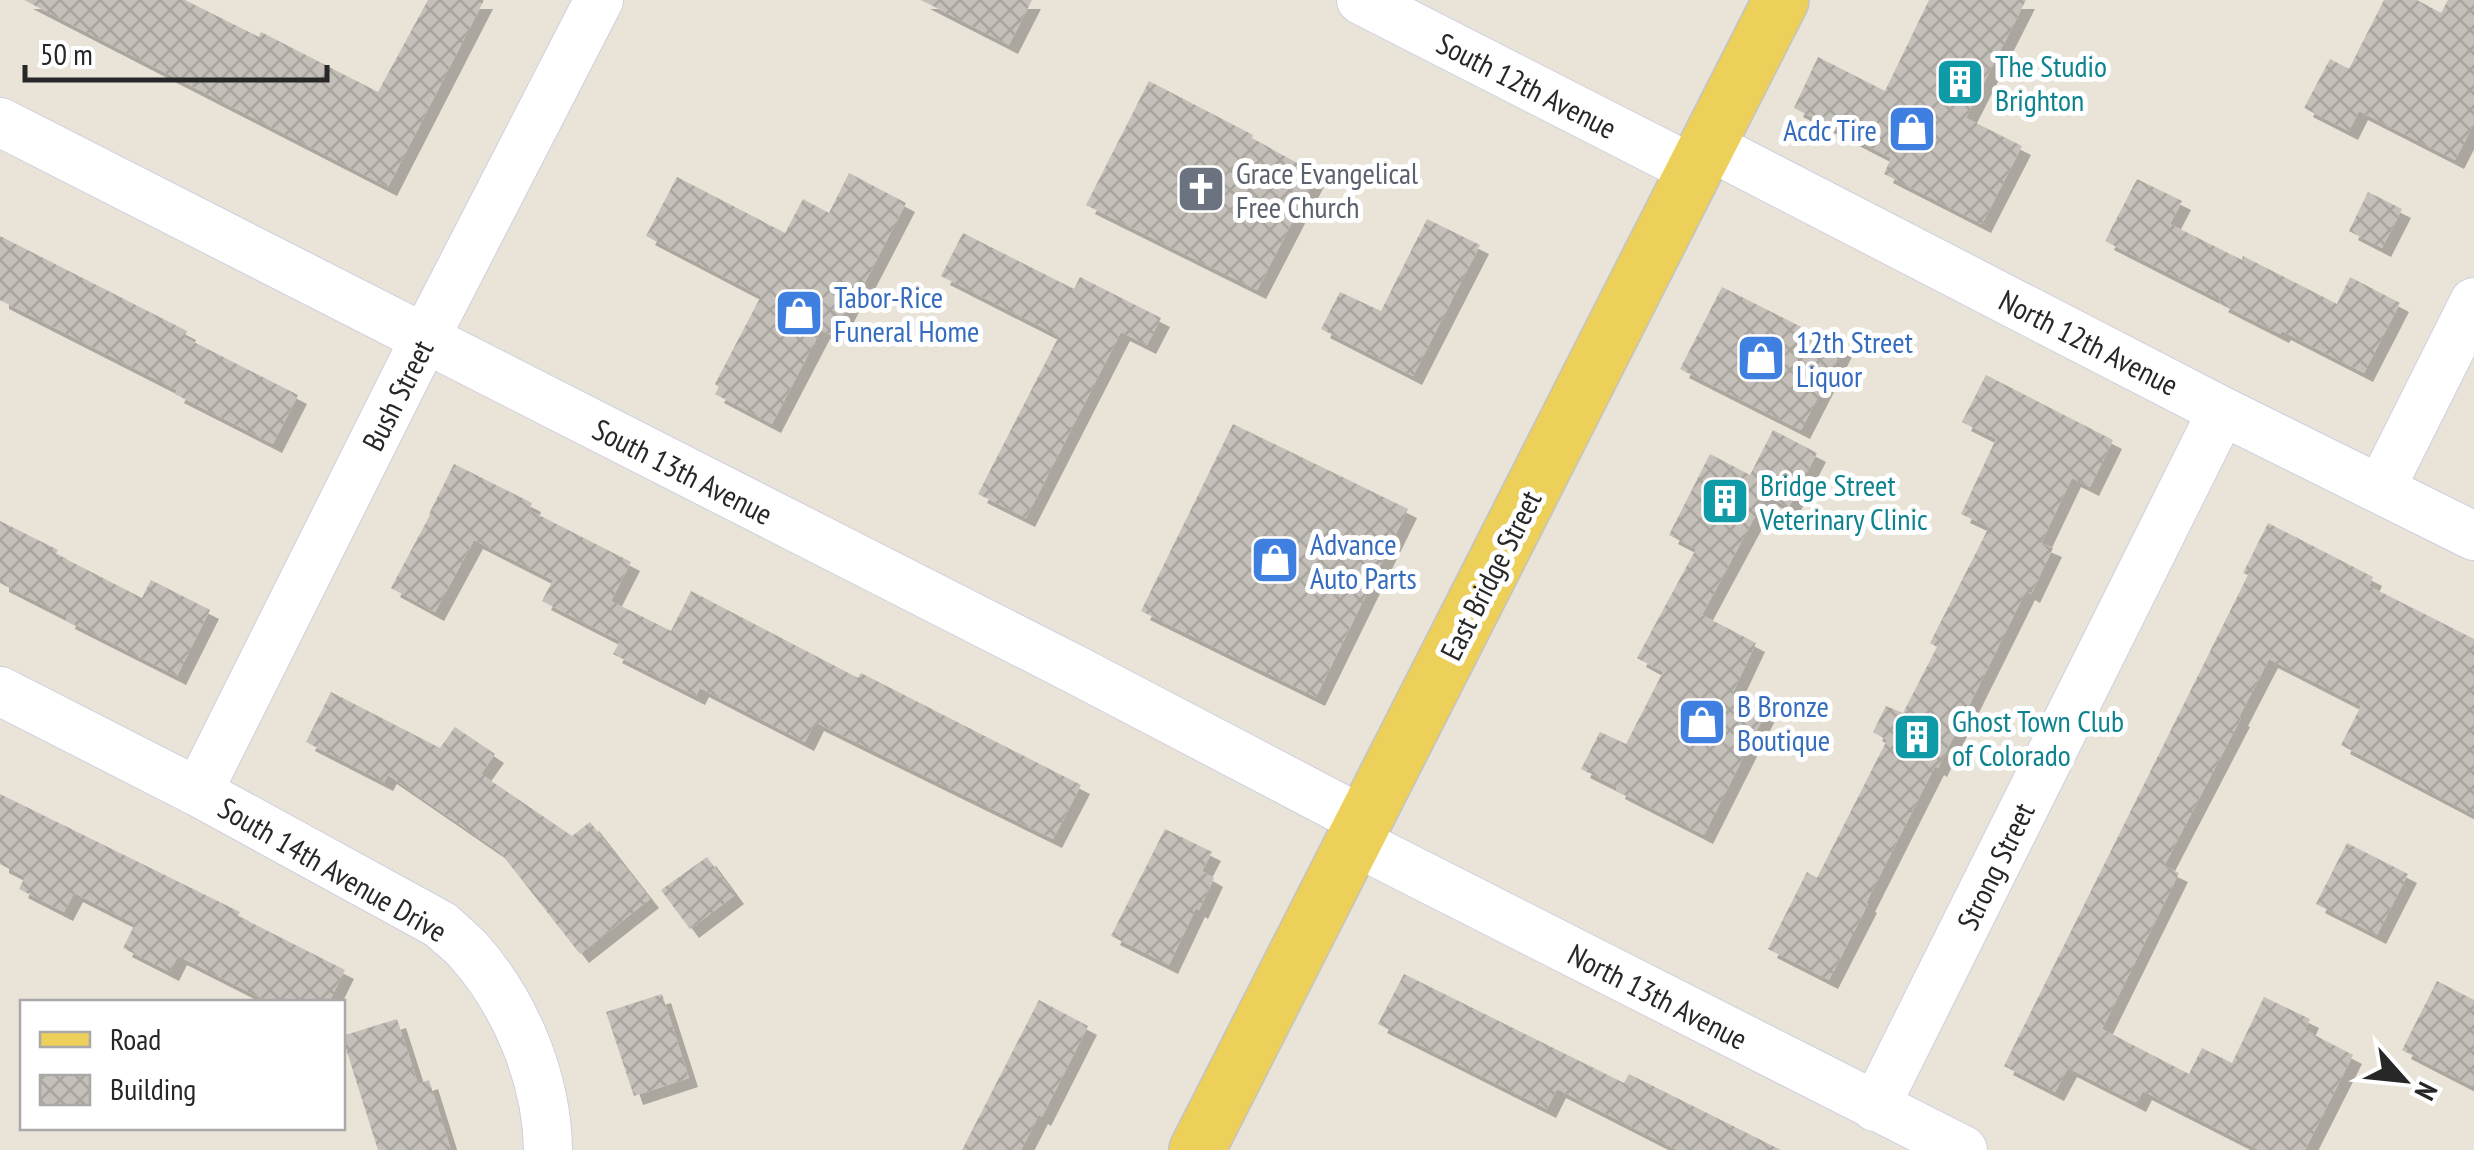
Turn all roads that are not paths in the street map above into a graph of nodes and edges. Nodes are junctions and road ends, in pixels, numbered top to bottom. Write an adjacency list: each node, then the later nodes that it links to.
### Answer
1 (599, 0): 7 (street, Bush Street)
2 (1361, 0): 5 (street, South 12th Avenue)
3 (1781, 0): 5 (main road, East Bridge Street)
4 (0, 122): 7 (street, South 13th Avenue)
5 (1700, 158): 8 (street, North 12th Avenue); 13 (main road, East Bridge Street)
6 (2474, 302): 9 (street)
7 (424, 340): 12 (street, Bush Street); 13 (street, South 13th Avenue)
8 (2222, 411): 9 (street, North 12th Avenue); 14 (street, Strong Street)
9 (2381, 488): 10 (street, North 12th Avenue)
10 (2474, 536)
11 (0, 691): 12 (street, South 14th Avenue Drive)
12 (198, 792): 15 (street, South 14th Avenue Drive)
13 (1360, 831): 14 (street, North 13th Avenue); 16 (main road, East Bridge Street)
14 (1898, 1128): 17 (street, North 13th Avenue)
15 (548, 1150)
16 (1198, 1150)
17 (1962, 1150)

